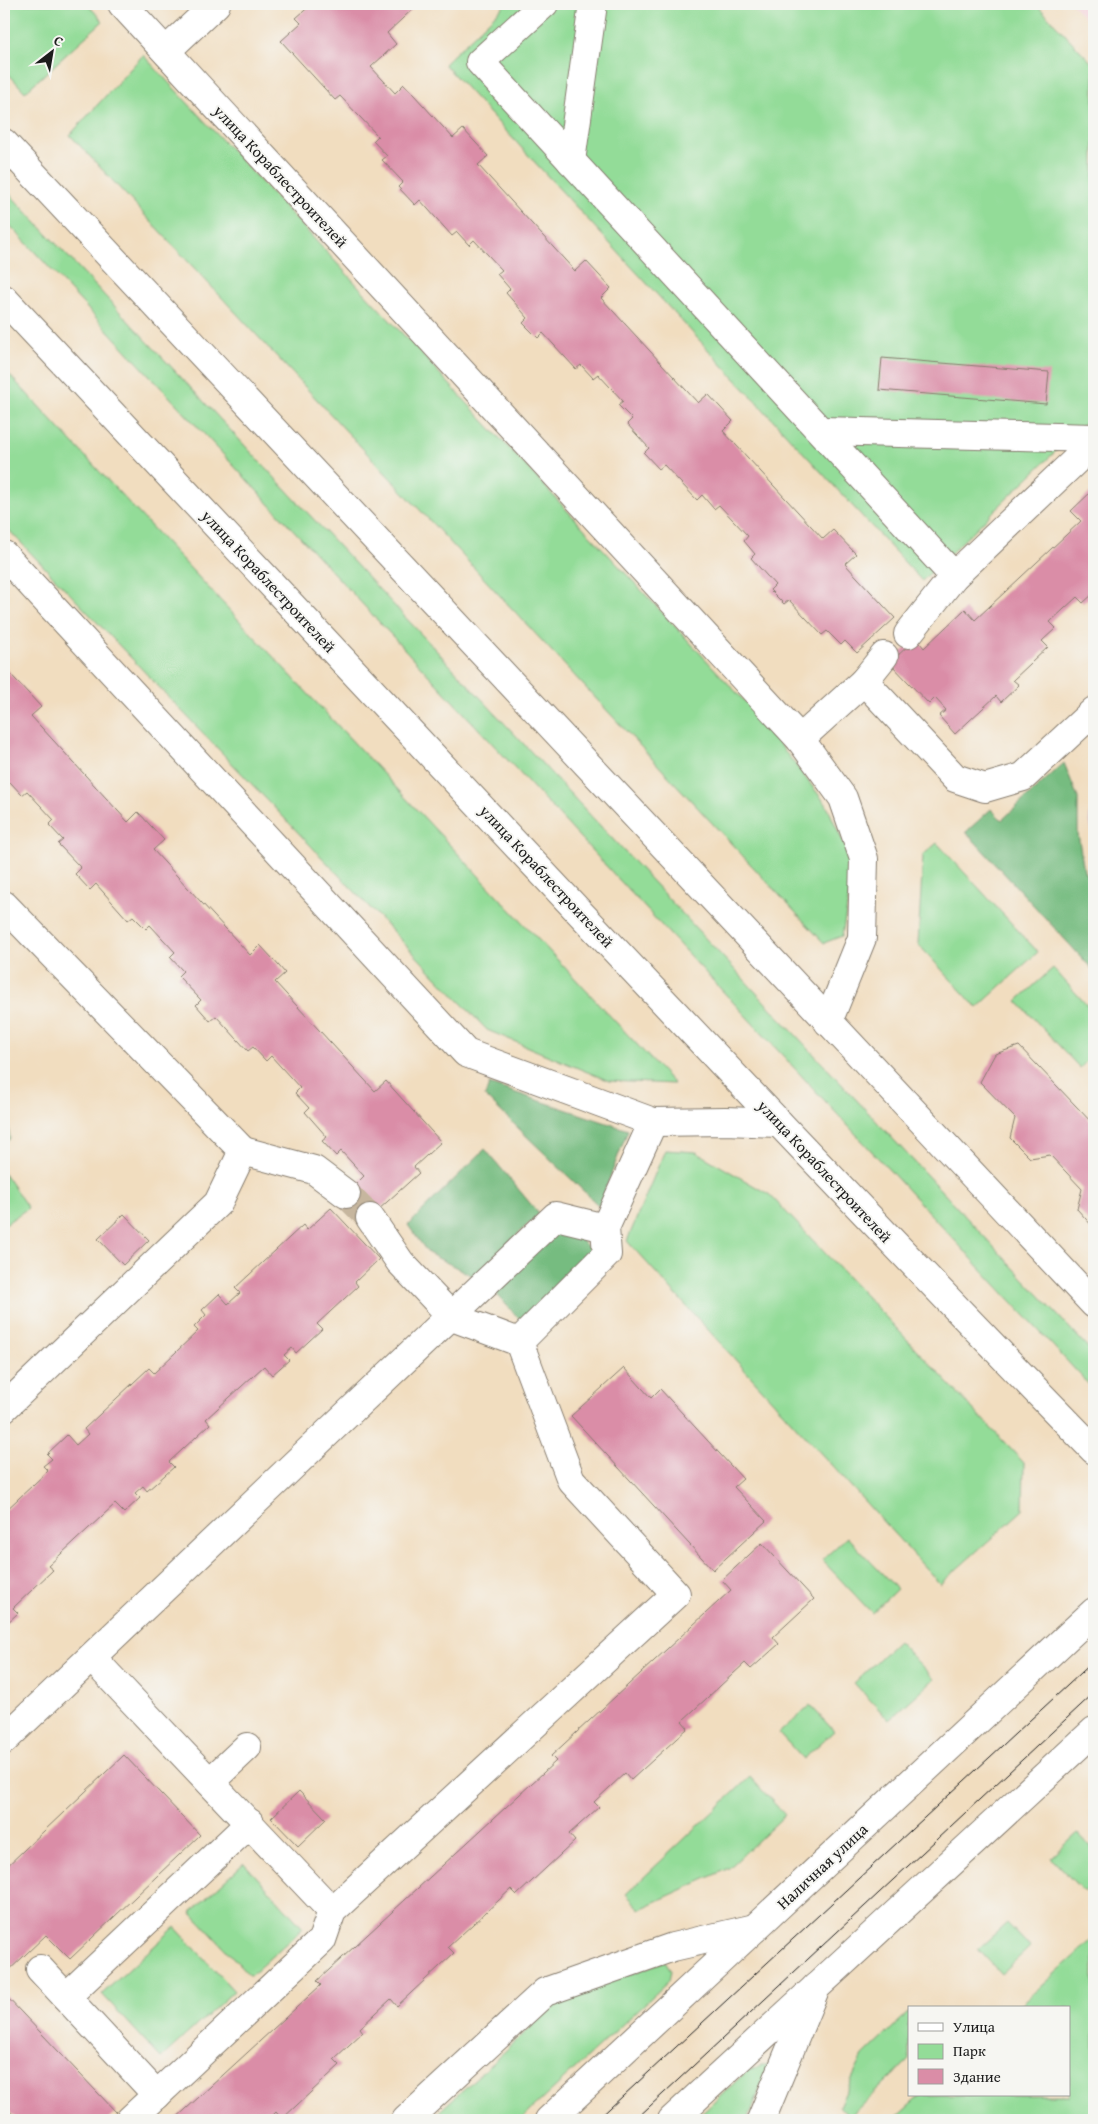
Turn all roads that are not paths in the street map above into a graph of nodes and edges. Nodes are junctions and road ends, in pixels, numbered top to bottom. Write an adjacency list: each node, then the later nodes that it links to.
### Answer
1 (122, 4): 5 (main road, улица Кораблестроителей)
2 (216, 4): 5 (main road)
3 (544, 4): 7 (main road)
4 (593, 4): 7 (main road)
5 (166, 51): 18 (main road, улица Кораблестроителей)
6 (4, 142): 20 (main road)
7 (571, 161): 9 (main road)
8 (4, 299): 22 (main road, улица Кораблестроителей)
9 (822, 431): 10 (main road); 13 (main road)
10 (1094, 438)
11 (1094, 443): 13 (main road)
12 (4, 555): 21 (main road)
13 (954, 576): 14 (main road)
14 (908, 634)
15 (884, 656): 16 (main road)
16 (864, 681): 17 (main road); 18 (main road)
17 (1094, 711)
18 (800, 739): 20 (main road, улица Кораблестроителей)
19 (4, 905): 23 (main road)
20 (828, 1022): 27 (main road)
21 (653, 1122): 22 (main road); 26 (main road)
22 (779, 1123): 31 (main road, улица Кораблестроителей)
23 (243, 1151): 24 (main road); 30 (main road)
24 (346, 1194)
25 (370, 1218): 28 (main road)
26 (605, 1228): 28 (main road); 29 (main road)
27 (1094, 1304)
28 (452, 1317): 29 (main road); 33 (main road)
29 (519, 1342): 39 (main road)
30 (4, 1408)
31 (1094, 1450)
32 (1094, 1612): 40 (main road, Наличная улица)
33 (92, 1658): 35 (main road); 37 (main road)
34 (1094, 1731): 42 (main road)
35 (4, 1740)
36 (247, 1747): 37 (main road)
37 (210, 1782): 38 (main road)
38 (250, 1824): 39 (main road); 43 (main road)
39 (332, 1911): 44 (main road)
40 (755, 1928): 46 (main road); 47 (main road, Наличная улица)
41 (40, 1969): 43 (main road)
42 (816, 1987): 48 (main road); 49 (main road)
43 (66, 1997): 44 (main road)
44 (157, 2095): 45 (main road)
45 (130, 2120)
46 (406, 2120)
47 (549, 2120)
48 (672, 2120)
49 (761, 2120)

